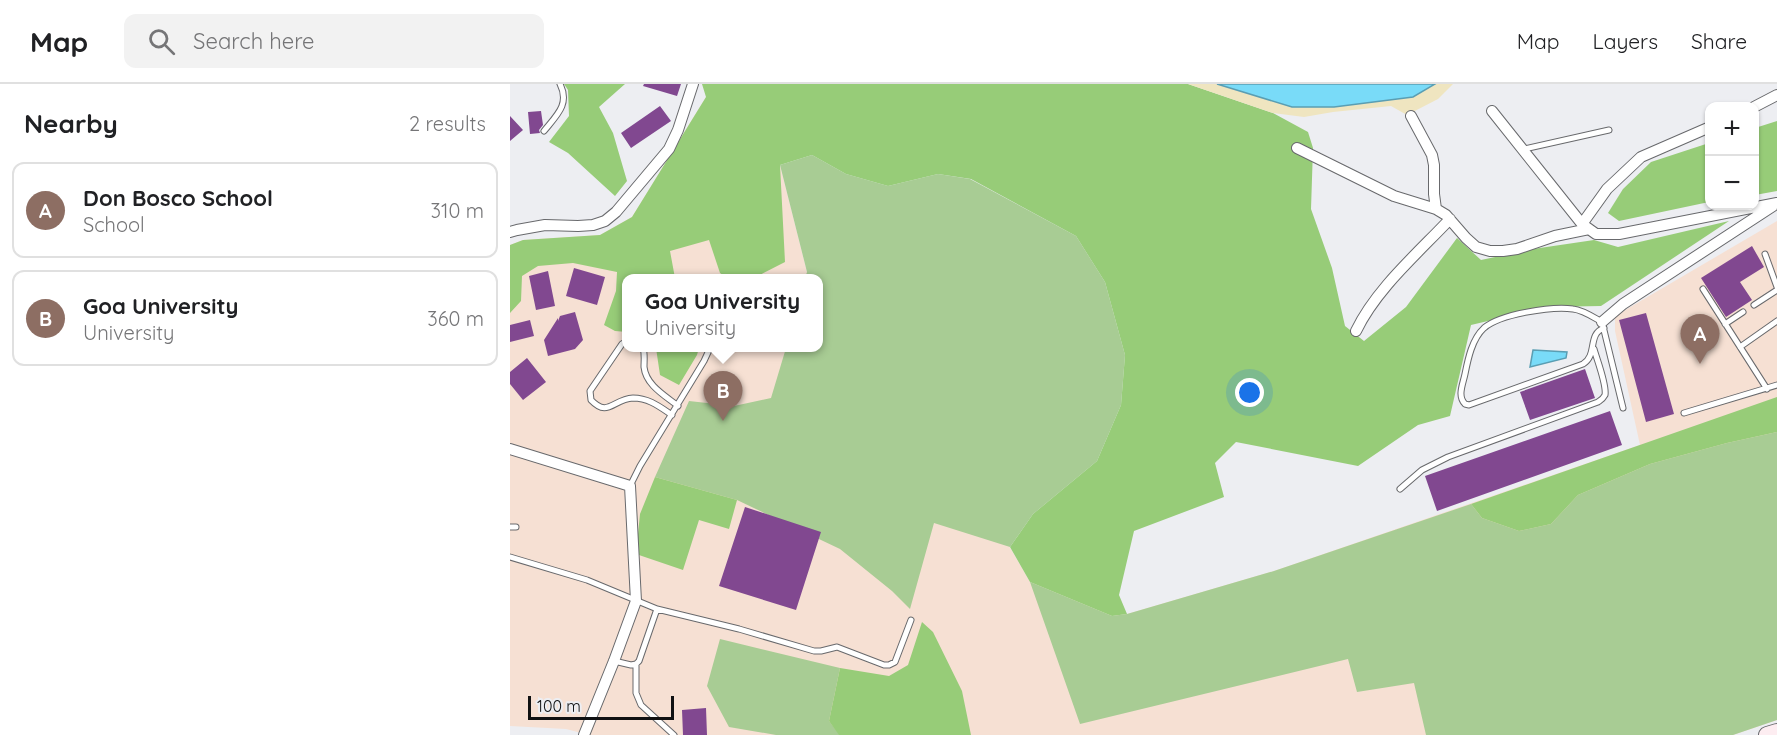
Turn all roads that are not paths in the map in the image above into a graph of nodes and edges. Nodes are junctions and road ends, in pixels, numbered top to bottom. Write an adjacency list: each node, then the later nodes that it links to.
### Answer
1 (560, 84): 9 (lane)
2 (693, 84): 16 (street)
3 (1777, 95): 4 (street)
4 (1759, 106)
5 (1492, 111): 11 (street)
6 (1411, 116): 13 (street)
7 (1609, 129): 11 (lane)
8 (1705, 129): 15 (street)
9 (544, 130)
10 (1297, 148): 13 (street)
11 (1522, 150): 15 (street)
12 (1777, 203): 15 (street); 24 (street)
13 (1436, 209): 14 (street)
14 (1450, 219): 15 (street); 25 (street)
15 (1586, 226)
16 (510, 232)
17 (1765, 254): 19 (lane)
18 (1703, 289): 23 (lane)
19 (1777, 289): 20 (lane)
20 (1754, 305)
21 (1743, 312): 23 (lane)
22 (1777, 321): 28 (lane)
23 (1725, 324): 28 (lane)
24 (1603, 325): 27 (lane); 27 (lane); 34 (lane)
25 (1356, 330)
26 (622, 344): 36 (lane)
27 (1593, 345): 39 (lane)
28 (1740, 347): 32 (lane)
29 (644, 352): 33 (lane)
30 (708, 352): 33 (lane)
31 (1777, 385): 32 (lane)
32 (1767, 389): 35 (lane)
33 (678, 406): 36 (lane)
34 (1623, 408)
35 (1684, 414)
36 (672, 415): 38 (lane)
37 (510, 449): 38 (street)
38 (630, 486): 41 (street)
39 (1400, 489)
40 (510, 557): 41 (lane)
41 (636, 601): 42 (lane); 44 (street)
42 (657, 609): 43 (lane); 45 (lane)
43 (910, 620)
44 (614, 661): 45 (lane); 47 (street)
45 (636, 664): 48 (lane)
46 (1777, 732): 49 (main road)
47 (584, 735)
48 (674, 735)
49 (1767, 735)

